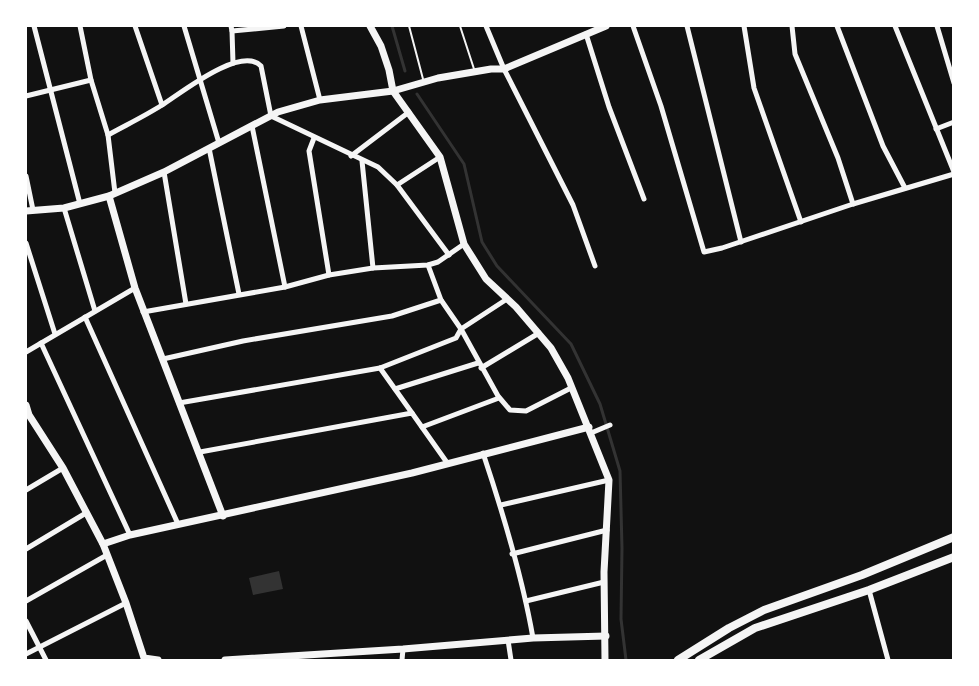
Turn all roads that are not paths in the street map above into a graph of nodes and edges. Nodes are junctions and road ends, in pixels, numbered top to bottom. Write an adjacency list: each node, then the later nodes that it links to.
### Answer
1 (34, 26): 28 (street)
2 (80, 26): 25 (street)
3 (135, 26): 32 (street)
4 (184, 26): 24 (street)
5 (284, 26): 19 (street)
6 (301, 26): 31 (street)
7 (370, 26): 29 (street)
8 (409, 26): 26 (lane)
9 (460, 26): 23 (lane)
10 (486, 26): 22 (street)
11 (606, 26): 20 (street)
12 (633, 26): 57 (street)
13 (687, 26): 57 (street)
14 (744, 26): 56 (street)
15 (792, 26): 53 (street)
16 (837, 26): 49 (street)
17 (895, 26): 37 (street)
18 (938, 26): 27 (street)
19 (232, 28): 21 (street)
20 (590, 30): 22 (street); 51 (street)
21 (233, 63): 24 (street); 34 (street)
22 (504, 69): 23 (street); 62 (street)
23 (475, 72): 26 (street)
24 (201, 78): 32 (street); 40 (street)
25 (91, 80): 28 (street); 38 (street)
26 (424, 82): 29 (street)
27 (954, 83)
28 (52, 89): 30 (street); 52 (street)
29 (393, 91): 31 (street); 33 (street)
30 (26, 96)
31 (320, 100): 34 (street)
32 (162, 105): 38 (street)
33 (409, 112): 42 (street); 43 (street)
34 (271, 116): 36 (street); 39 (street)
35 (954, 122): 37 (street)
36 (252, 126): 40 (street); 65 (street)
37 (936, 129): 46 (street)
38 (108, 135): 50 (street)
39 (314, 138): 42 (street); 64 (street)
40 (219, 143): 41 (street)
41 (209, 148): 45 (street); 67 (street)
42 (351, 156): 44 (street)
43 (440, 157): 48 (street); 59 (street)
44 (362, 161): 48 (street); 63 (street)
45 (164, 172): 50 (street); 70 (street)
46 (954, 173): 49 (street)
47 (26, 176): 55 (street)
48 (397, 185): 60 (street)
49 (905, 188): 53 (street)
50 (112, 195): 52 (street); 66 (street)
51 (644, 199)
52 (80, 204): 54 (street)
53 (853, 204): 56 (street)
54 (64, 208): 55 (street); 71 (street)
55 (29, 210)
56 (801, 222): 57 (street)
57 (741, 242)
58 (26, 243): 76 (street)
59 (464, 244): 60 (street); 68 (street)
60 (449, 255): 61 (street)
61 (428, 265): 63 (street); 69 (street)
62 (595, 266)
63 (373, 268): 64 (street)
64 (329, 275): 65 (street)
65 (285, 287): 67 (street)
66 (135, 288): 71 (street); 72 (street)
67 (239, 294): 70 (street)
68 (507, 298): 74 (street); 75 (street)
69 (441, 300): 74 (street); 79 (street)
70 (186, 304): 72 (street)
71 (95, 311): 73 (street)
72 (143, 312): 79 (street)
73 (85, 317): 76 (street); 101 (street)
74 (461, 329): 80 (street); 81 (street)
75 (539, 333): 80 (street); 82 (street)
76 (55, 334): 77 (street)
77 (41, 343): 78 (street); 103 (street)
78 (26, 352)
79 (164, 359): 85 (street)
80 (480, 365): 83 (street); 84 (street)
81 (380, 368): 83 (street); 85 (street)
82 (571, 388): 84 (street); 91 (street)
83 (395, 389): 87 (street)
84 (499, 398): 90 (street)
85 (179, 403): 92 (street)
86 (26, 405): 88 (street)
87 (412, 413): 90 (street); 92 (street)
88 (27, 417): 95 (street)
89 (610, 424): 91 (street)
90 (422, 427): 94 (street)
91 (590, 430): 93 (street); 96 (street)
92 (200, 452): 100 (street)
93 (483, 453): 94 (street); 98 (street)
94 (448, 464): 100 (street)
95 (63, 468): 97 (street); 99 (street)
96 (609, 480): 98 (street); 102 (street)
97 (26, 490)
98 (501, 505): 107 (street)
99 (86, 513): 105 (street); 106 (street)
100 (223, 516): 101 (street)
101 (178, 524): 103 (street)
102 (607, 530): 107 (street); 111 (street)
103 (130, 535): 105 (street)
104 (954, 537): 110 (main road)
105 (103, 544): 108 (street)
106 (26, 549)
107 (512, 554): 114 (street)
108 (107, 555): 113 (street); 115 (street)
109 (954, 557): 112 (main road)
110 (862, 575): 112 (main road); 131 (main road)
111 (604, 582): 114 (street); 117 (street)
112 (869, 590): 132 (main road); 133 (street)
113 (26, 601)
114 (526, 602): 118 (street)
115 (126, 603): 120 (street); 123 (street)
116 (26, 621): 120 (street)
117 (606, 636): 118 (street); 130 (street)
118 (533, 638): 119 (street)
119 (508, 640): 121 (street); 129 (street)
120 (39, 648): 122 (street); 125 (street)
121 (403, 649): 124 (street); 128 (street)
122 (26, 654)
123 (142, 659): 126 (street)
124 (259, 659): 127 (street)
125 (46, 660)
126 (158, 660)
127 (225, 660)
128 (402, 660)
129 (511, 660)
130 (605, 660)
131 (678, 660)
132 (699, 660)
133 (888, 660)

